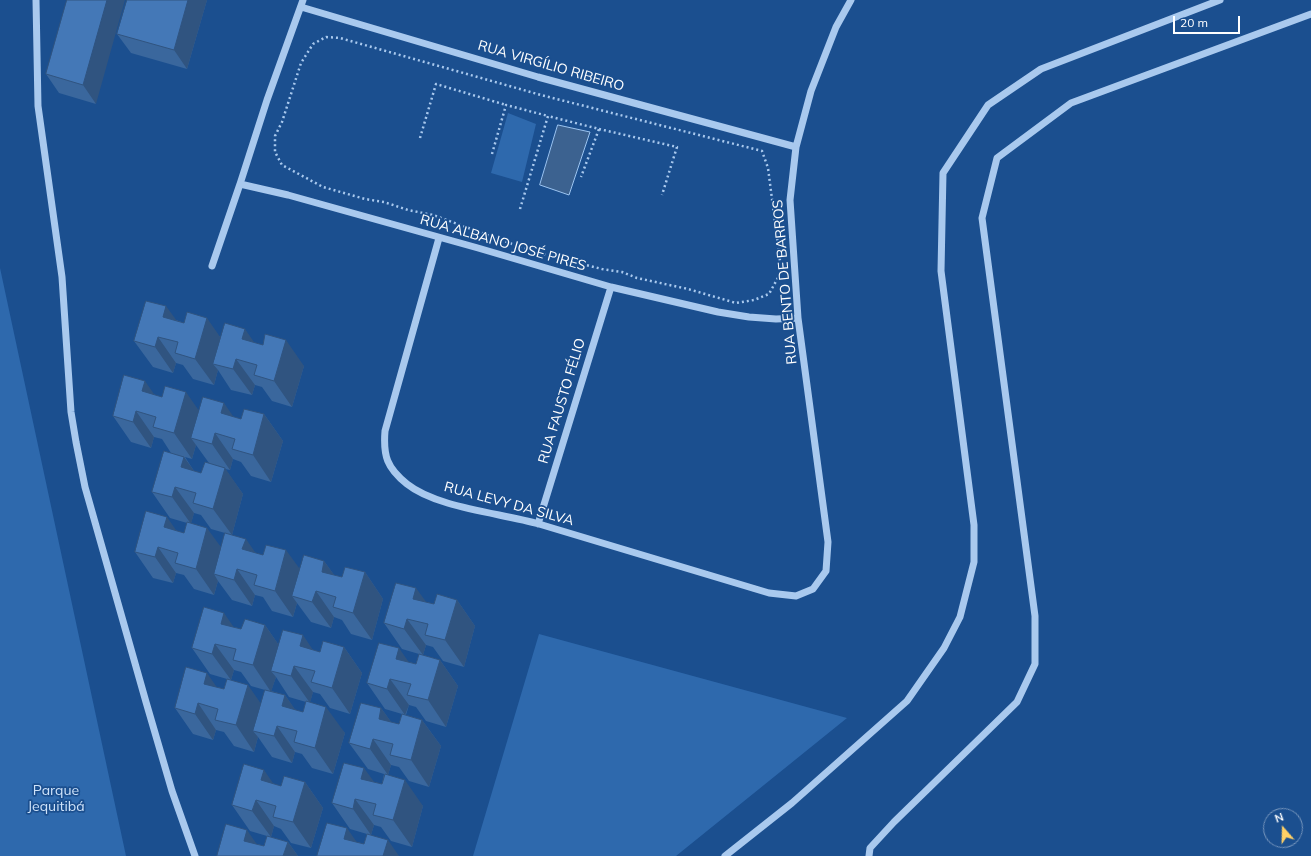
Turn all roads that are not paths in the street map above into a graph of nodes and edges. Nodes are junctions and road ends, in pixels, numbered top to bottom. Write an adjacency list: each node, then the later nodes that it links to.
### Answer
1 (36, 0): 14 (street)
2 (851, 0): 6 (street, RUA BENTO DE BARROS)
3 (1220, 0): 15 (street)
4 (302, 4): 6 (street, RUA VIRGÍLIO RIBEIRO); 7 (street)
5 (1311, 14): 16 (street)
6 (796, 147): 11 (street, RUA BENTO DE BARROS)
7 (240, 184): 8 (street, RUA ALBANO JOSÉ PIRES); 9 (street)
8 (439, 238): 10 (street, RUA ALBANO JOSÉ PIRES); 12 (street, RUA LEVY DA SILVA)
9 (212, 266)
10 (611, 287): 11 (street, RUA ALBANO JOSÉ PIRES); 12 (street, RUA FAUSTO FÉLIO)
11 (798, 318): 13 (street, RUA BENTO DE BARROS)
12 (538, 524): 13 (street, RUA LEVY DA SILVA)
13 (826, 571)
14 (195, 856)
15 (725, 856)
16 (869, 856)

